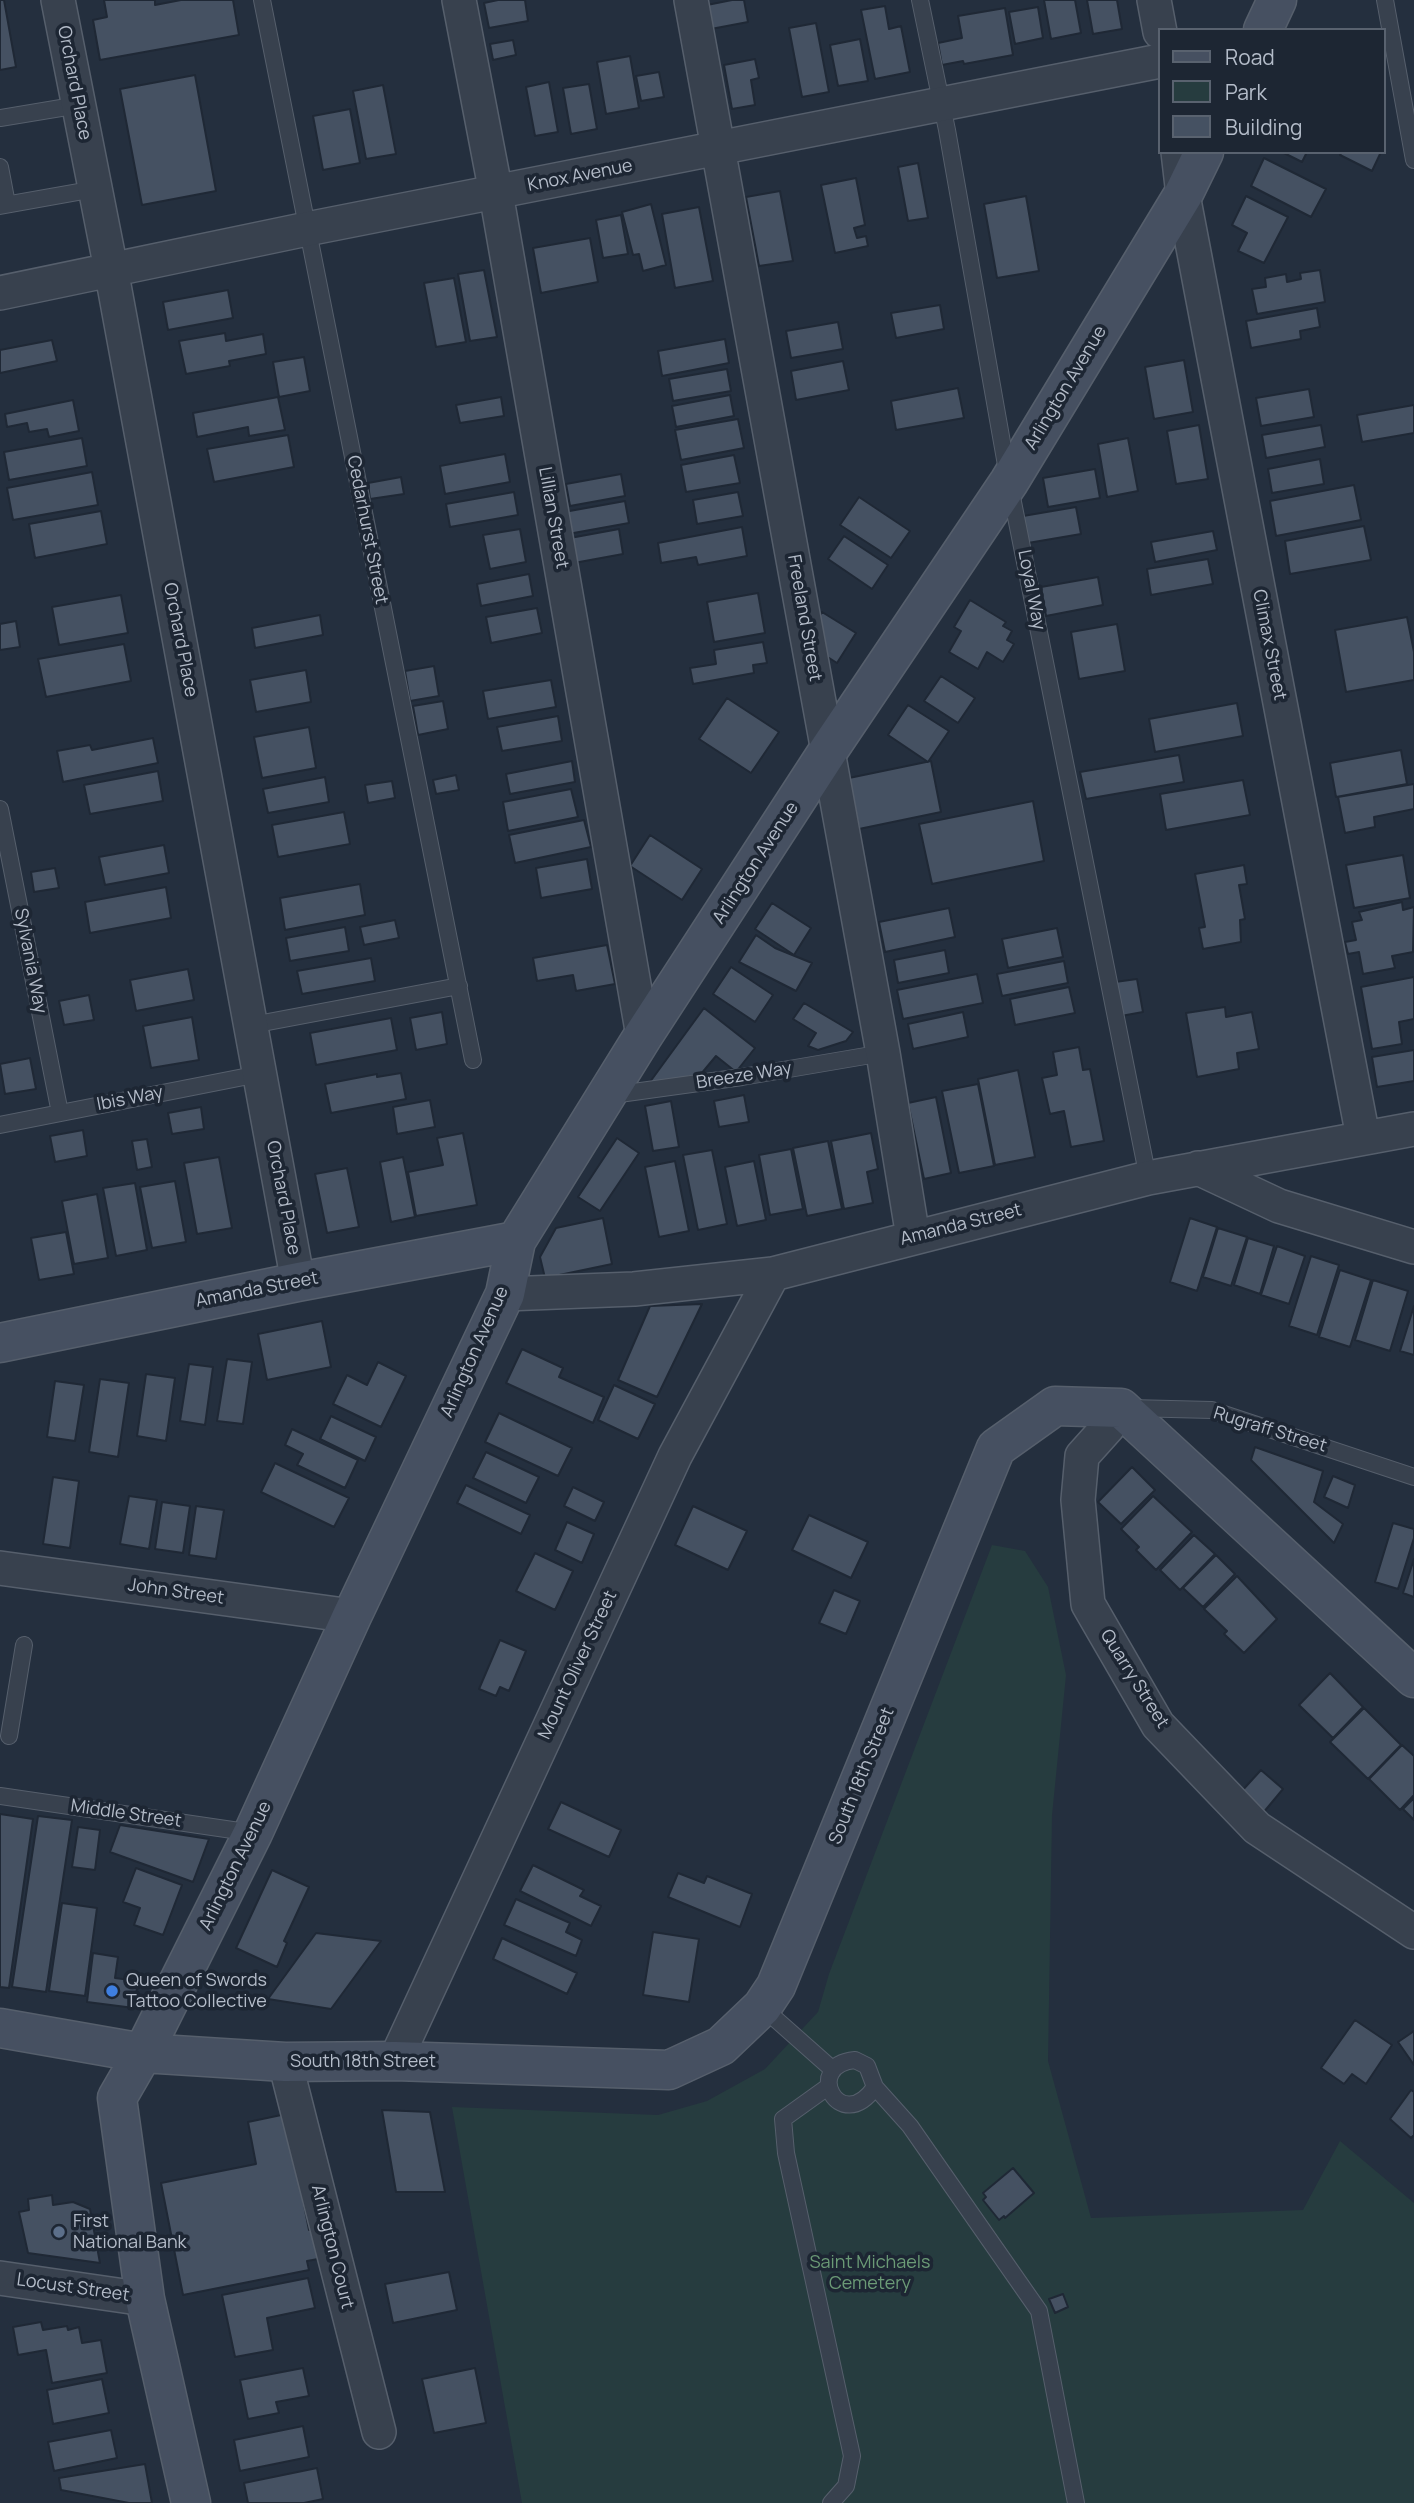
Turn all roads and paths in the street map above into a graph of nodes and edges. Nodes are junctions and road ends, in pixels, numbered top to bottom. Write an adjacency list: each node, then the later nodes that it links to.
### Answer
1 (58, 0): 12 (street, Orchard Place)
2 (262, 0): 24 (lane, Cedarhurst Street)
3 (459, 0): 21 (street, Lillian Street)
4 (691, 0): 15 (street, Freeland Street)
5 (920, 0): 13 (lane, Loyal Way)
6 (1154, 0): 9 (street)
7 (1277, 0): 10 (main road)
8 (1385, 0): 18 (lane)
9 (1159, 28)
10 (1264, 28)
11 (1158, 61): 13 (street, Knox Avenue)
12 (79, 105): 14 (lane); 20 (street, Orchard Place)
13 (941, 106): 15 (street, Knox Avenue); 27 (lane, Loyal Way)
14 (0, 118)
15 (718, 149): 21 (street, Knox Avenue); 28 (street, Freeland Street)
16 (1178, 154): 22 (street, Climax Street)
17 (1203, 154): 22 (main road, Arlington Avenue)
18 (1414, 160)
19 (0, 167): 23 (lane)
20 (95, 189): 23 (lane); 25 (street, Orchard Place)
21 (496, 193): 24 (street, Knox Avenue); 32 (street, Lillian Street)
22 (1183, 195): 27 (main road, Arlington Avenue); 40 (street, Climax Street)
23 (3, 205)
24 (307, 229): 25 (street, Knox Avenue); 30 (lane, Cedarhurst Street)
25 (111, 269): 26 (street, Knox Avenue); 31 (street, Orchard Place)
26 (0, 293)
27 (1009, 482): 28 (main road, Arlington Avenue); 42 (lane, Loyal Way)
28 (828, 751): 32 (main road, Arlington Avenue); 33 (street, Freeland Street)
29 (0, 809): 37 (lane, Sylvania Way)
30 (459, 986): 31 (lane); 34 (lane, Cedarhurst Street)
31 (252, 1025): 35 (street, Orchard Place)
32 (643, 1036): 36 (main road, Arlington Avenue)
33 (883, 1053): 36 (lane, Breeze Way); 43 (street, Freeland Street)
34 (473, 1060)
35 (259, 1074): 37 (lane, Ibis Way); 47 (street, Orchard Place)
36 (606, 1096): 44 (main road, Arlington Avenue)
37 (60, 1113): 38 (lane, Ibis Way)
38 (0, 1125)
39 (1414, 1129): 40 (street, Amanda Street)
40 (1363, 1137): 41 (street, Amanda Street)
41 (1198, 1168): 42 (street, Amanda Street); 45 (street)
42 (1148, 1178): 43 (street, Amanda Street)
43 (913, 1237): 46 (street, Amanda Street)
44 (516, 1241): 47 (main road, Amanda Street); 48 (main road, Arlington Avenue)
45 (1414, 1247)
46 (773, 1274): 48 (street, Amanda Street); 63 (street, Mount Oliver Street)
47 (298, 1282): 49 (main road, Amanda Street)
48 (505, 1294): 53 (main road, Arlington Avenue)
49 (0, 1343)
50 (1121, 1408): 51 (lane, Rugraff Street); 55 (main road); 59 (street, Quarry Street); 60 (main road, South 18th Street)
51 (1414, 1477)
52 (0, 1568): 53 (street, John Street)
53 (352, 1616): 58 (main road, Arlington Avenue)
54 (24, 1645): 56 (lane)
55 (1414, 1678)
56 (9, 1736)
57 (0, 1796): 58 (lane, Middle Street)
58 (253, 1833): 62 (main road, Arlington Avenue)
59 (1414, 1932)
60 (762, 2007): 63 (main road, South 18th Street); 65 (lane)
61 (0, 2028): 62 (main road, South 18th Street)
62 (143, 2053): 64 (main road, South 18th Street); 69 (main road, Arlington Avenue)
63 (395, 2061): 64 (main road, South 18th Street)
64 (285, 2062): 70 (street, Arlington Court)
65 (832, 2069): 66 (lane); 67 (lane)
66 (828, 2086): 67 (lane); 72 (lane)
67 (875, 2087): 73 (lane)
68 (0, 2278): 69 (street, Locust Street)
69 (145, 2299): 71 (main road, Arlington Avenue)
70 (379, 2432)
71 (191, 2503)
72 (831, 2503)
73 (1076, 2503)

